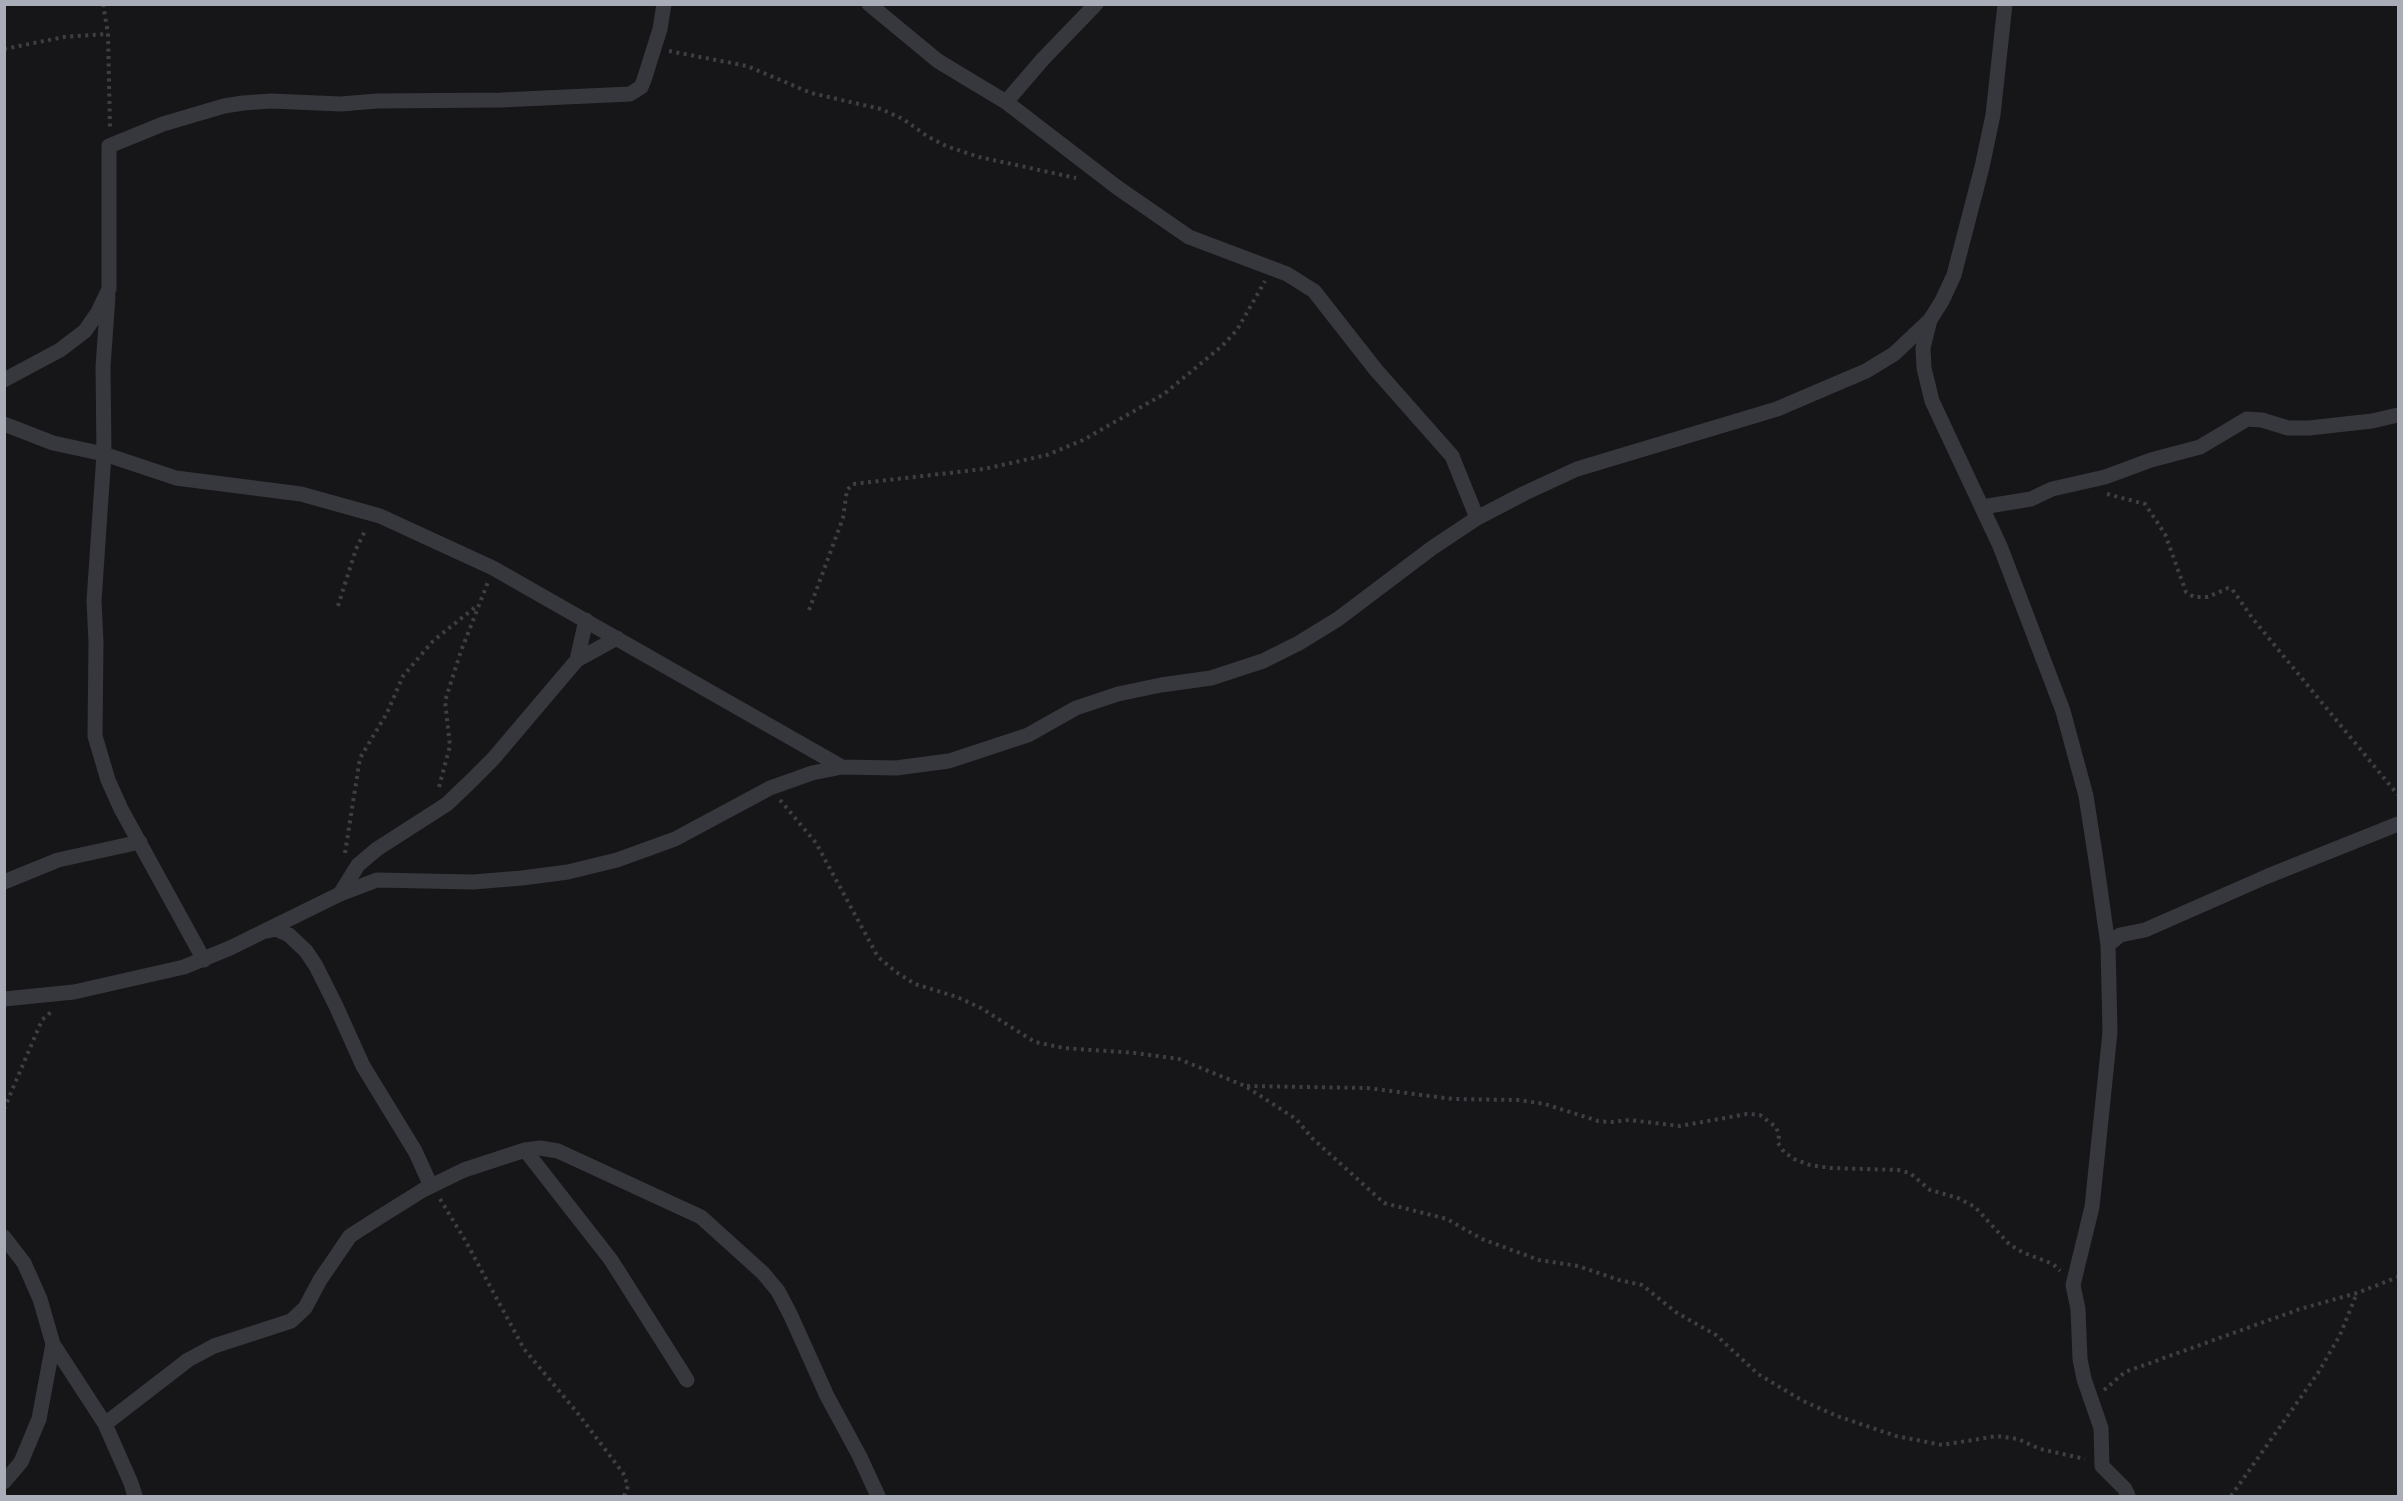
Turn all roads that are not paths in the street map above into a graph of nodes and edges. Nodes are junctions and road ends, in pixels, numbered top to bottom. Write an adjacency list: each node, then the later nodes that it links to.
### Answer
1 (664, 4): 6 (street)
2 (869, 4): 5 (street)
3 (1096, 4): 5 (street)
4 (2005, 4): 7 (street)
5 (1006, 102): 13 (street)
6 (109, 289): 8 (street); 11 (street)
7 (1930, 320): 12 (street); 13 (street)
8 (4, 380)
9 (2398, 415): 12 (street)
10 (4, 424): 11 (street)
11 (104, 454): 14 (street); 19 (street)
12 (1982, 507): 23 (street)
13 (1478, 518): 17 (street)
14 (586, 620): 15 (street); 16 (street)
15 (617, 638): 16 (street); 17 (street)
16 (577, 660): 21 (street)
17 (842, 767): 21 (street)
18 (2398, 824): 23 (street)
19 (141, 842): 20 (street); 24 (street)
20 (4, 882)
21 (340, 894): 22 (street)
22 (267, 931): 24 (street); 27 (street)
23 (2108, 945): 35 (street)
24 (204, 960): 25 (street)
25 (4, 999)
26 (525, 1150): 27 (street); 30 (street); 34 (street)
27 (431, 1186): 31 (street)
28 (4, 1237): 29 (street)
29 (53, 1344): 31 (street); 32 (street)
30 (687, 1380)
31 (105, 1424): 33 (street)
32 (4, 1482)
33 (135, 1497)
34 (878, 1497)
35 (2128, 1497)

